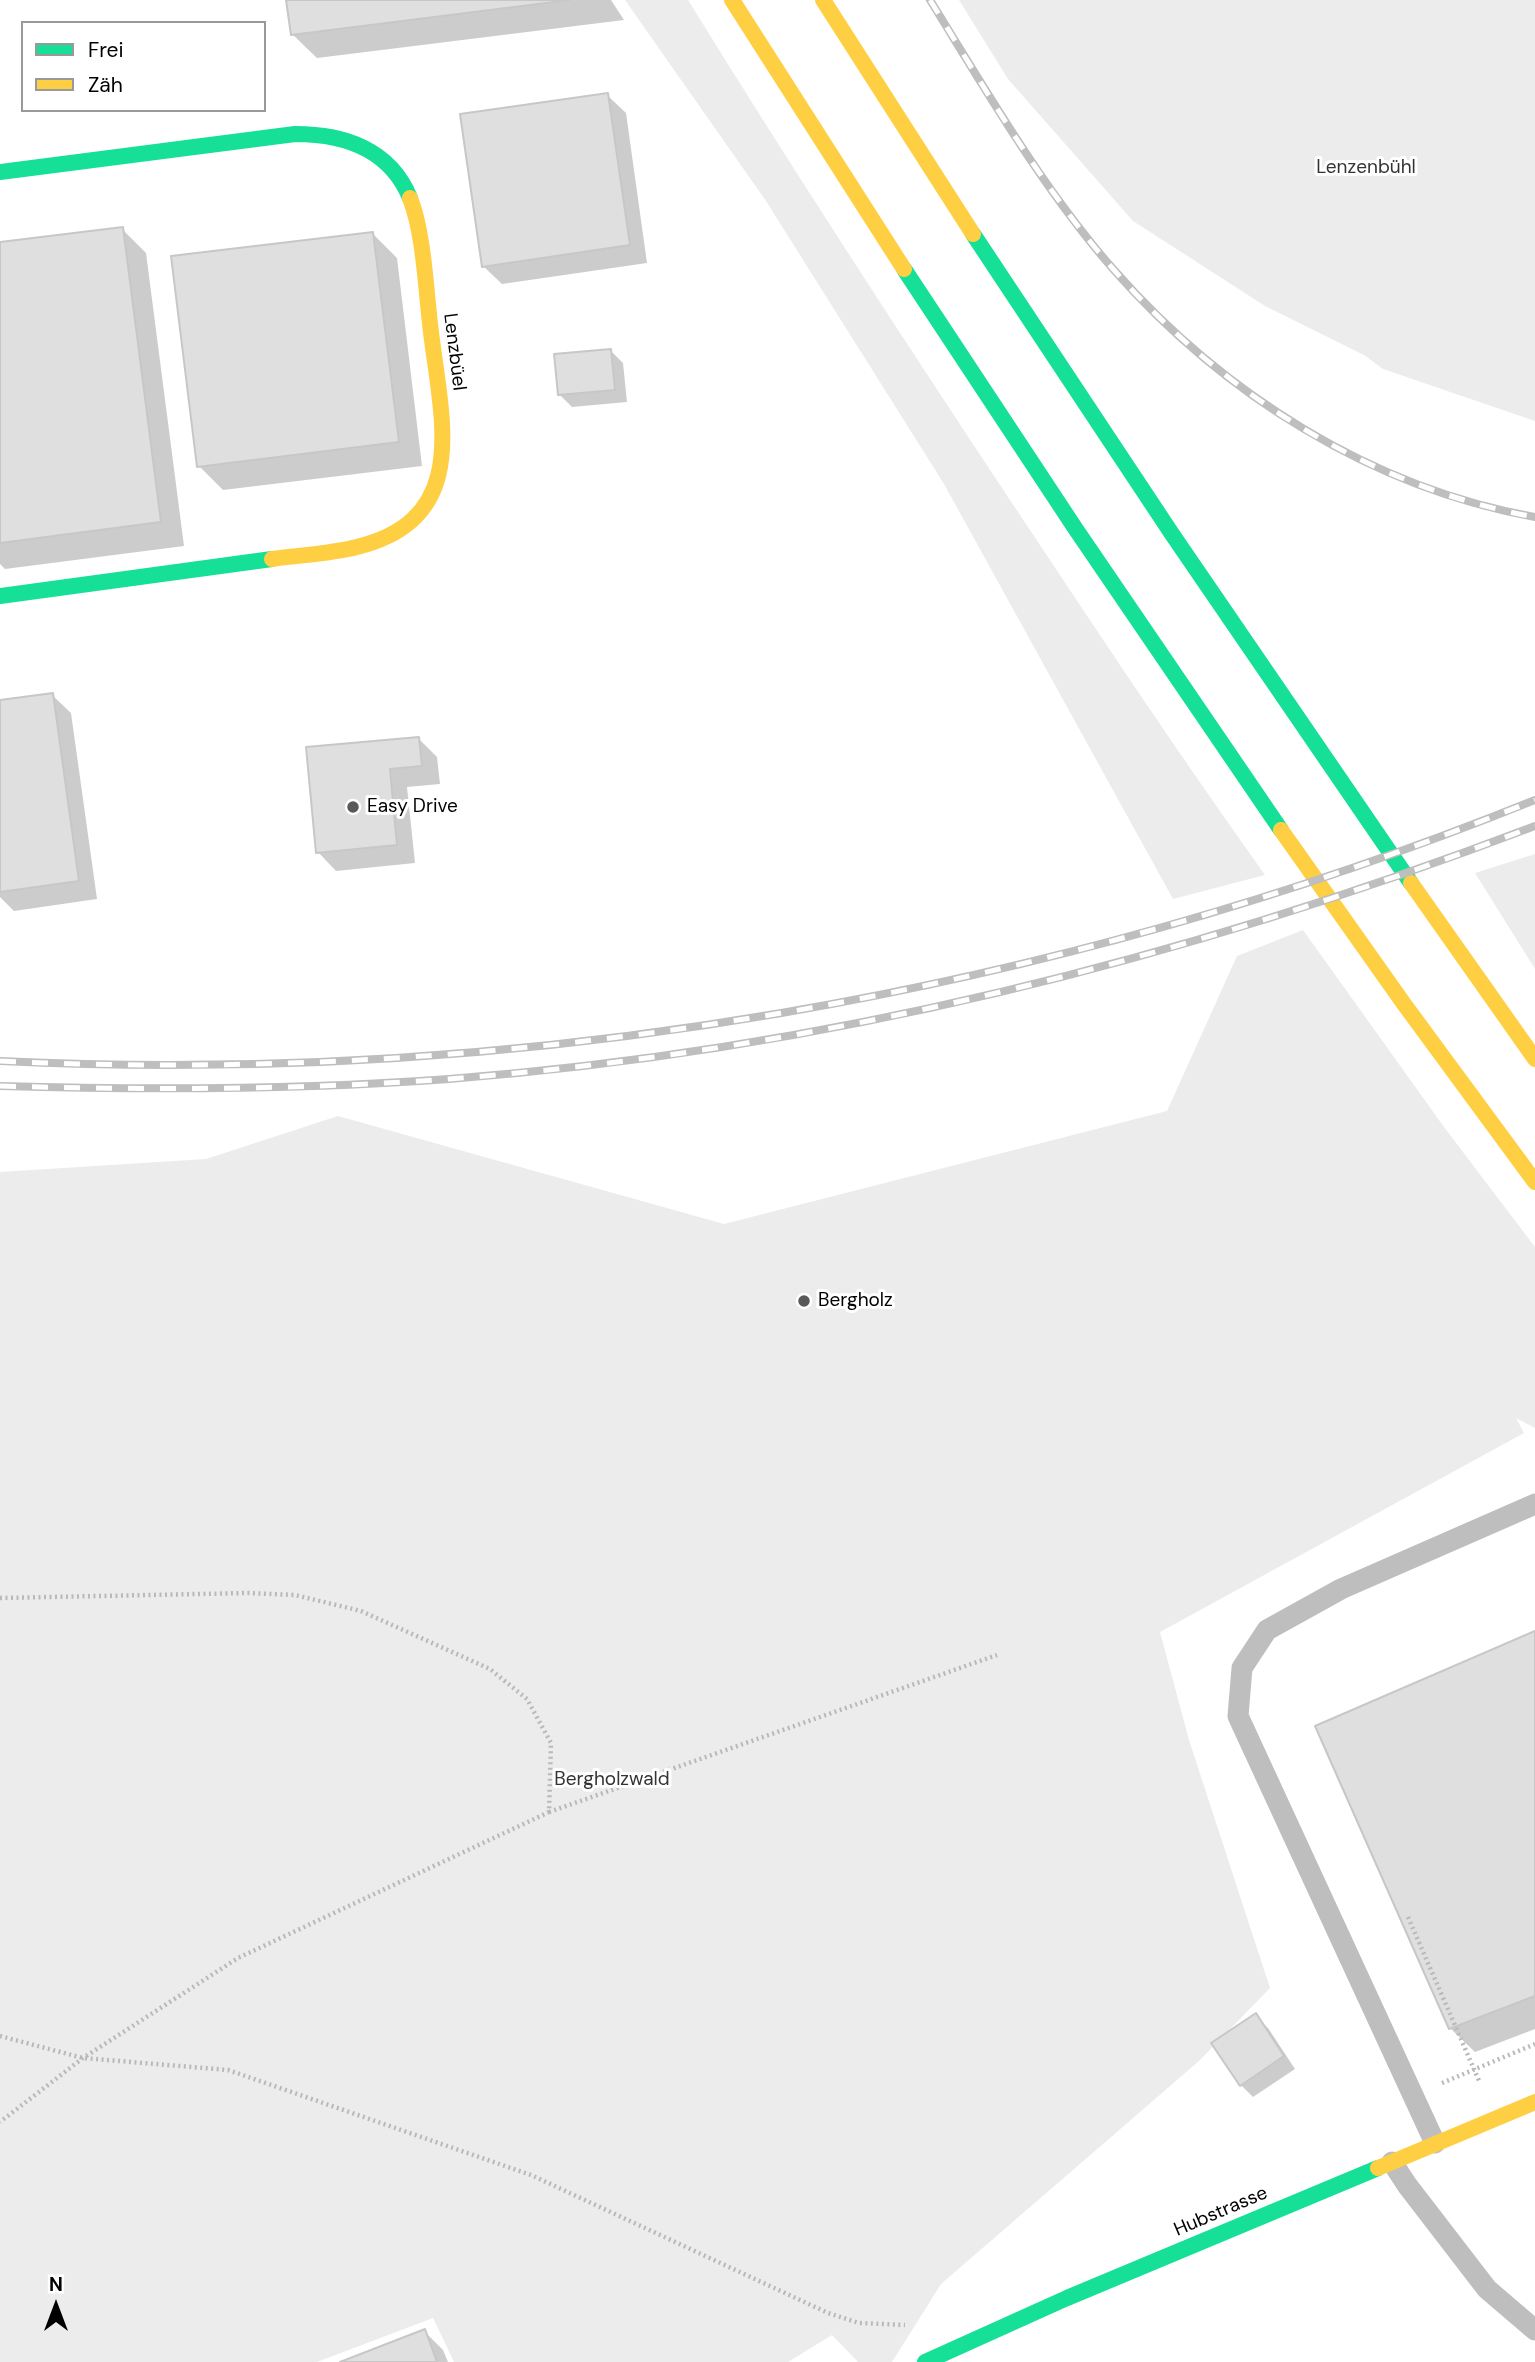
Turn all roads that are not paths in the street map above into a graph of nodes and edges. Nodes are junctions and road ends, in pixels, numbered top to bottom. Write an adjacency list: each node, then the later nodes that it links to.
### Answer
1 (732, 0): 6 (main road)
2 (823, 0): 5 (main road)
3 (0, 172): 4 (main road, Lenzbüel)
4 (0, 596)
5 (1535, 1059)
6 (1535, 1182)
7 (1535, 1504): 9 (lane)
8 (1535, 2102): 9 (main road, Hubstrasse)
9 (1435, 2143): 10 (main road, Hubstrasse)
10 (1392, 2162): 11 (lane); 12 (main road, Hubstrasse)
11 (1535, 2330)
12 (925, 2362)

